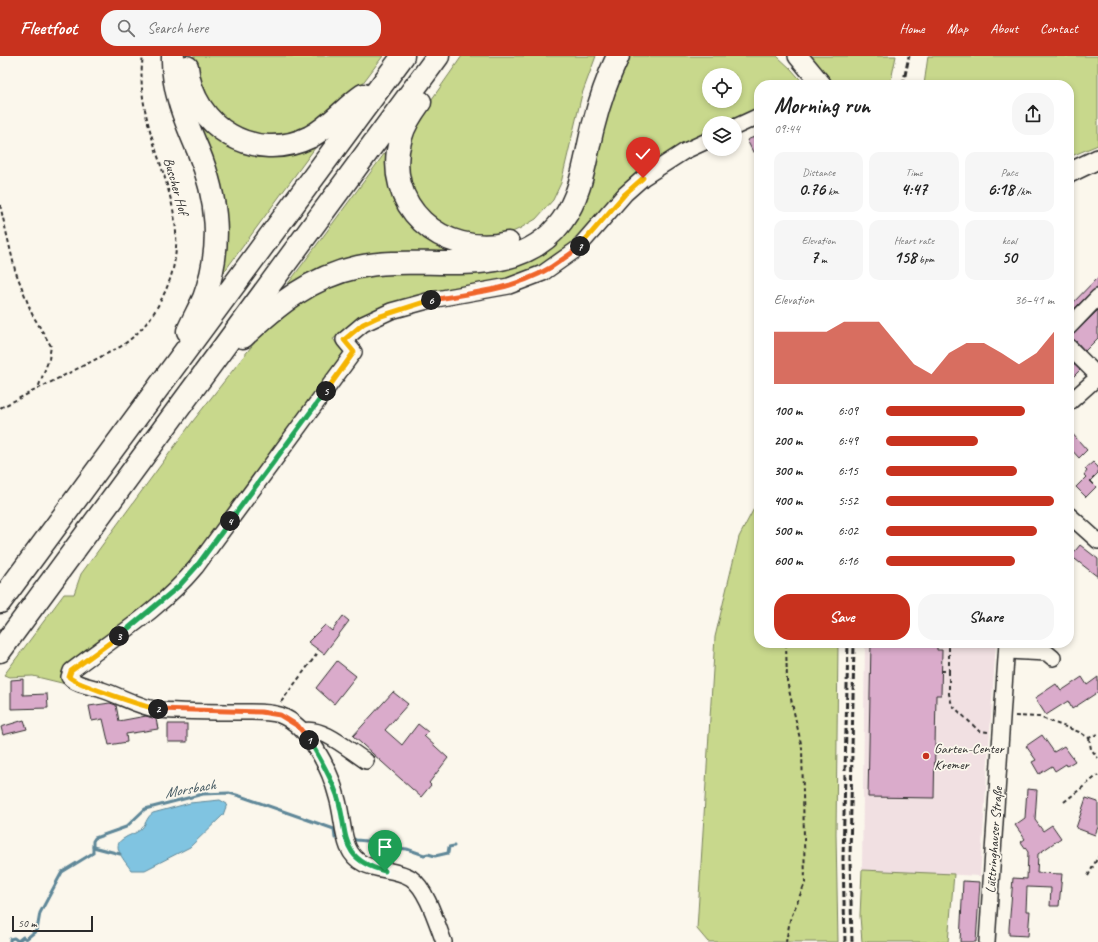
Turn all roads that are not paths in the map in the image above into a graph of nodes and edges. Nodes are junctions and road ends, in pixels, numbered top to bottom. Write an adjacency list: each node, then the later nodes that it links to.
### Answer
1 (173, 56): 19 (highway)
2 (187, 56): 9 (highway)
3 (403, 56): 9 (highway)
4 (438, 56): 20 (highway)
5 (444, 56): 6 (highway)
6 (601, 56)
7 (618, 56): 20 (highway)
8 (798, 56): 10 (main road)
9 (388, 76): 19 (highway)
10 (818, 80)
11 (754, 118): 12 (street)
12 (742, 124)
13 (702, 144): 30 (street)
14 (1098, 159): 15 (main road)
15 (1074, 171)
16 (1098, 297): 17 (street)
17 (1074, 322)
18 (1074, 352): 21 (street)
19 (170, 372): 25 (highway)
20 (202, 376): 28 (highway)
21 (1098, 376): 22 (street)
22 (1074, 398)
23 (1074, 519): 24 (street)
24 (1098, 541)
25 (0, 602)
26 (1007, 648): 33 (street, Lüttringhauser Straße)
27 (1013, 648): 29 (street)
28 (0, 651)
29 (1054, 658)
30 (303, 731): 31 (street); 32 (street)
31 (366, 761)
32 (444, 942)
33 (987, 942)

